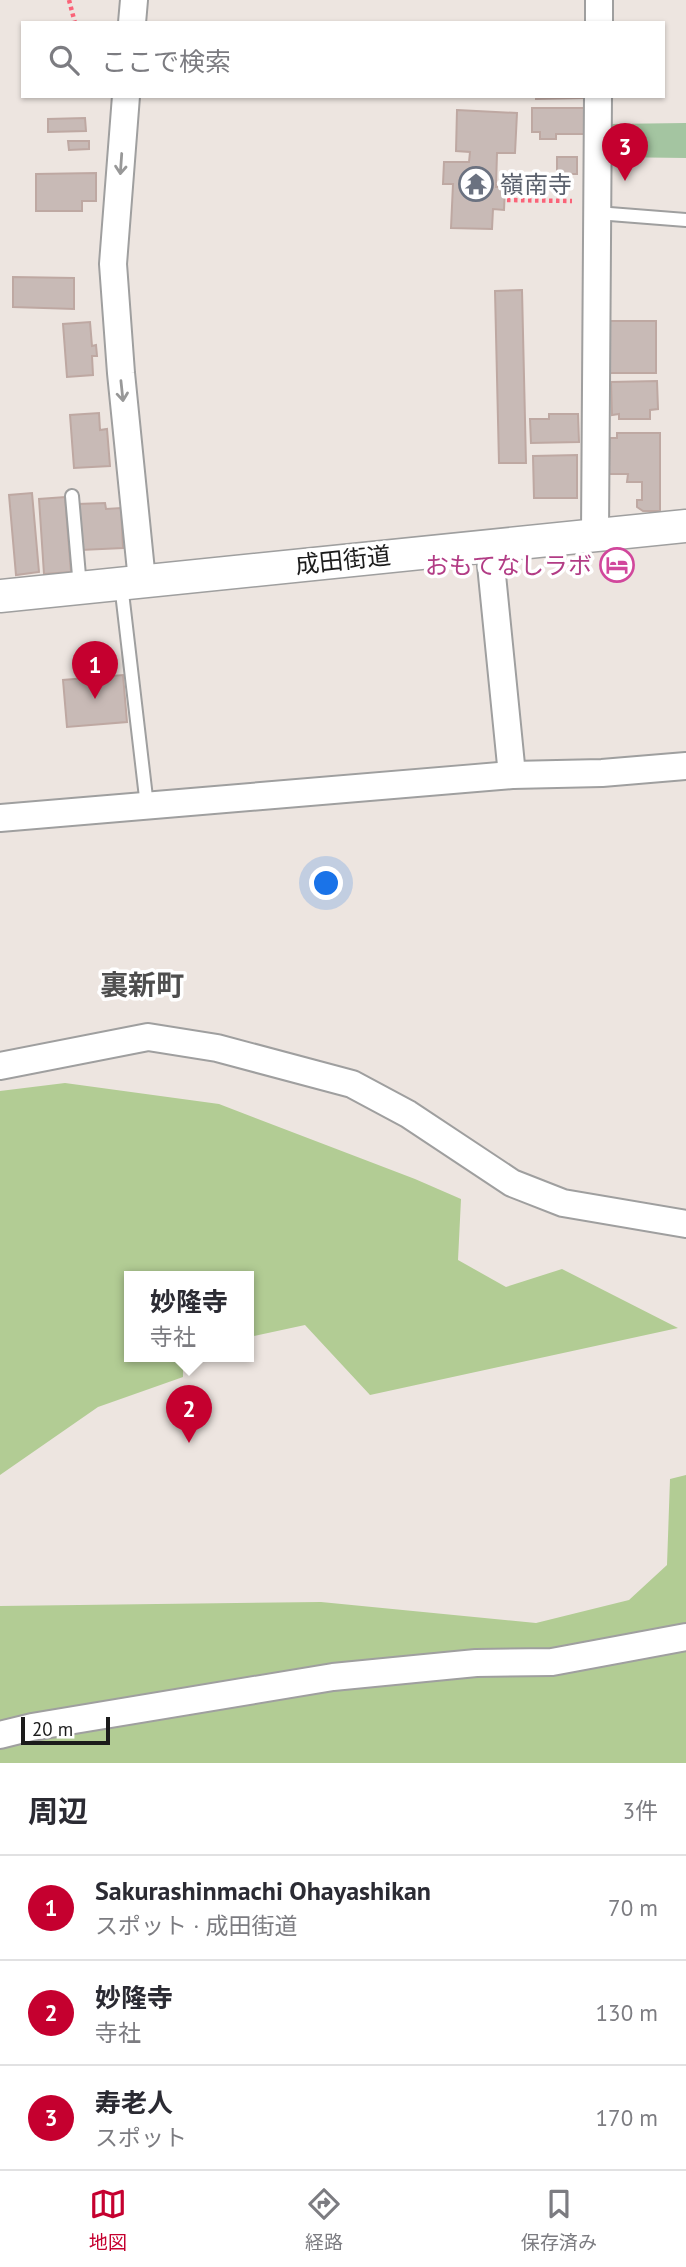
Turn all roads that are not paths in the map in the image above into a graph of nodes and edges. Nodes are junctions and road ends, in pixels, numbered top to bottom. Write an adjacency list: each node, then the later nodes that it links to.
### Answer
1 (134, 0): 3 (street)
2 (599, 0): 4 (street)
3 (132, 21)
4 (599, 21)
5 (127, 98): 13 (street, one-way to 13)
6 (598, 98): 7 (street)
7 (597, 207): 8 (lane); 11 (street)
8 (686, 220)
9 (72, 496): 14 (lane)
10 (686, 526): 11 (street, 成田街道)
11 (595, 534): 12 (street, 成田街道)
12 (489, 545): 13 (street, 成田街道); 17 (street)
13 (131, 582): 14 (street, 成田街道); 18 (lane)
14 (80, 588): 15 (street, 成田街道)
15 (0, 596)
16 (686, 766): 17 (street)
17 (512, 775): 18 (street)
18 (147, 806): 19 (street)
19 (0, 818)
20 (0, 1066): 21 (street)
21 (686, 1224)
22 (686, 1637): 23 (street)
23 (0, 1735)

